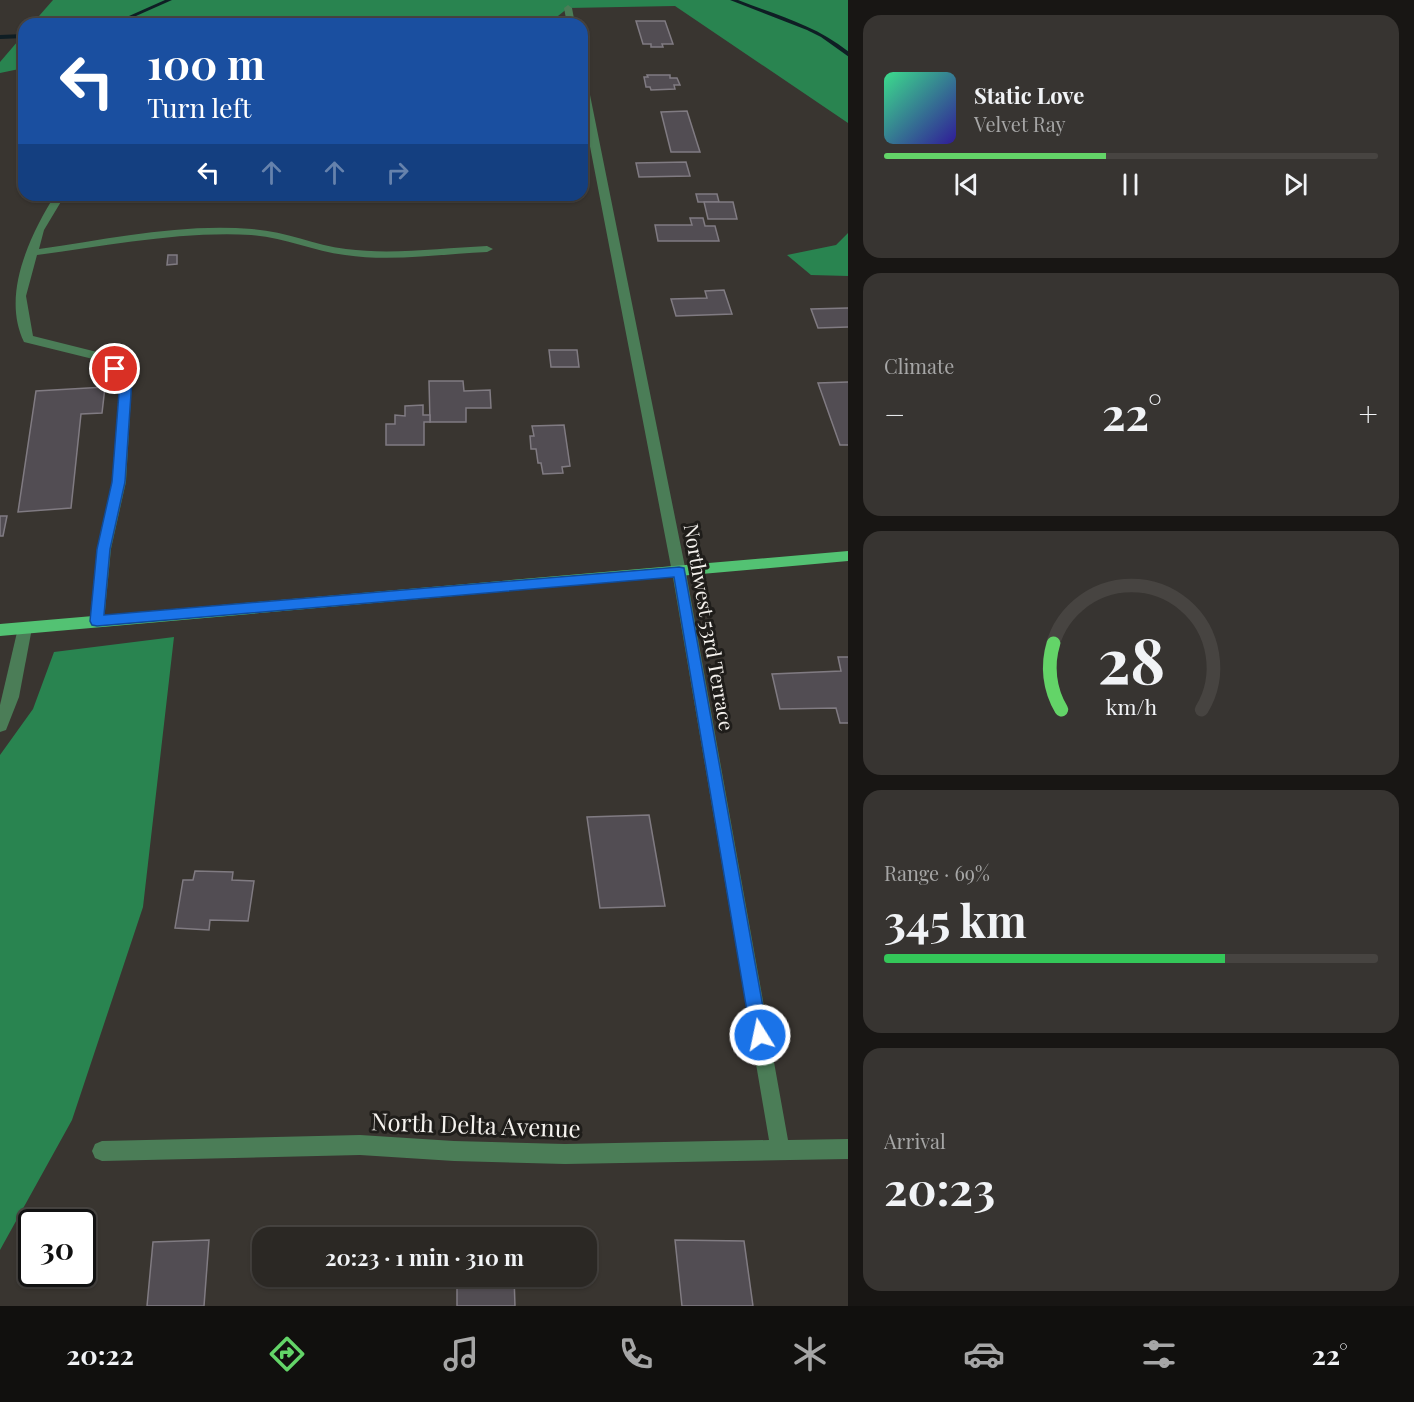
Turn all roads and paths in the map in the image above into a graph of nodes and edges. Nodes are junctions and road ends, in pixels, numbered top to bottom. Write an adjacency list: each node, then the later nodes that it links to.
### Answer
1 (568, 8): 2 (street)
2 (570, 18)
3 (588, 110): 8 (street, Northwest 53rd Terrace)
4 (56, 201): 6 (street)
5 (487, 249): 6 (street)
6 (32, 253): 9 (street)
7 (848, 556): 8 (main road)
8 (679, 572): 9 (main road); 13 (street, Northwest 53rd Terrace)
9 (97, 621): 10 (main road)
10 (25, 628): 11 (main road); 12 (street)
11 (0, 630)
12 (0, 725)
13 (780, 1149): 14 (street, North Delta Avenue); 15 (street, North Delta Avenue)
14 (848, 1149)
15 (102, 1151)

